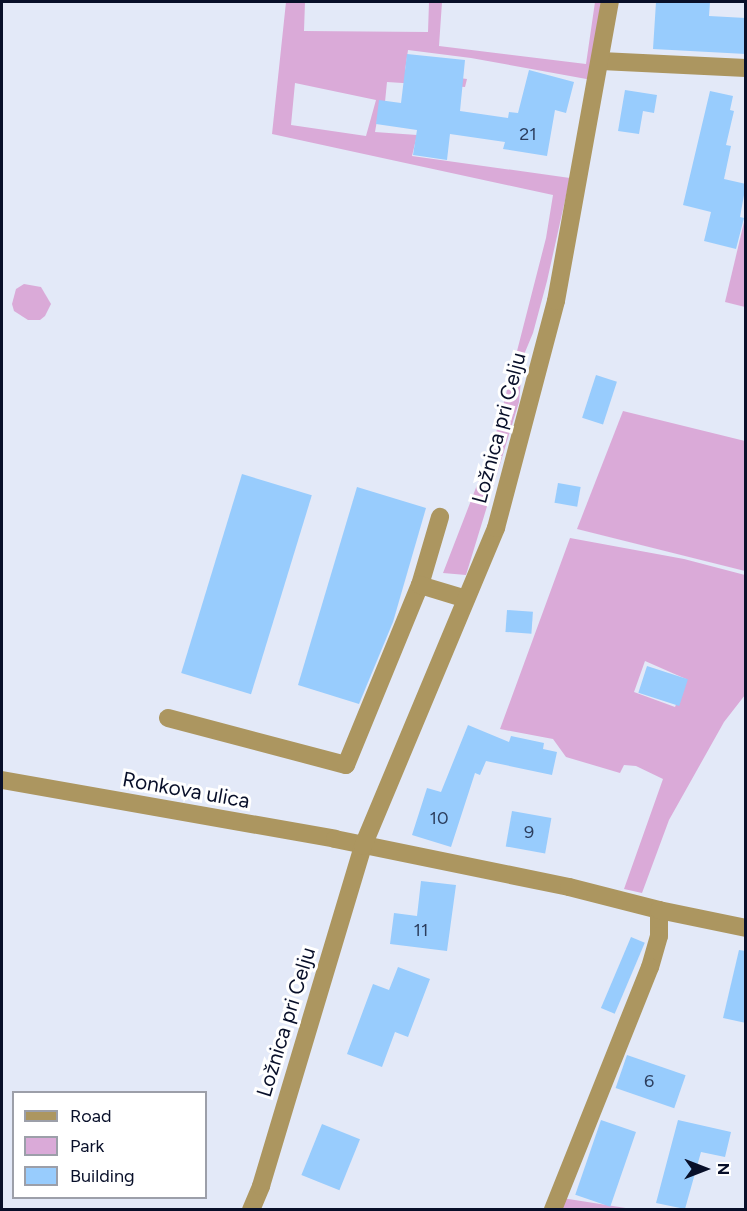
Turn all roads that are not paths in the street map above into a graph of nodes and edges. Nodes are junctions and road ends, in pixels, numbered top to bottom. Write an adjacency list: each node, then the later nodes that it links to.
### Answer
1 (610, 2): 2 (street, Ložnica pri Celju)
2 (601, 61): 3 (street); 6 (street, Ložnica pri Celju)
3 (746, 68)
4 (440, 517): 5 (street)
5 (420, 585): 6 (street); 7 (street)
6 (466, 599): 9 (street, Ložnica pri Celju)
7 (168, 718)
8 (2, 780): 9 (street, Ronkova ulica)
9 (363, 846): 10 (street); 12 (street, Ložnica pri Celju)
10 (659, 910): 11 (street); 13 (street)
11 (746, 928)
12 (251, 1209)
13 (553, 1209)

